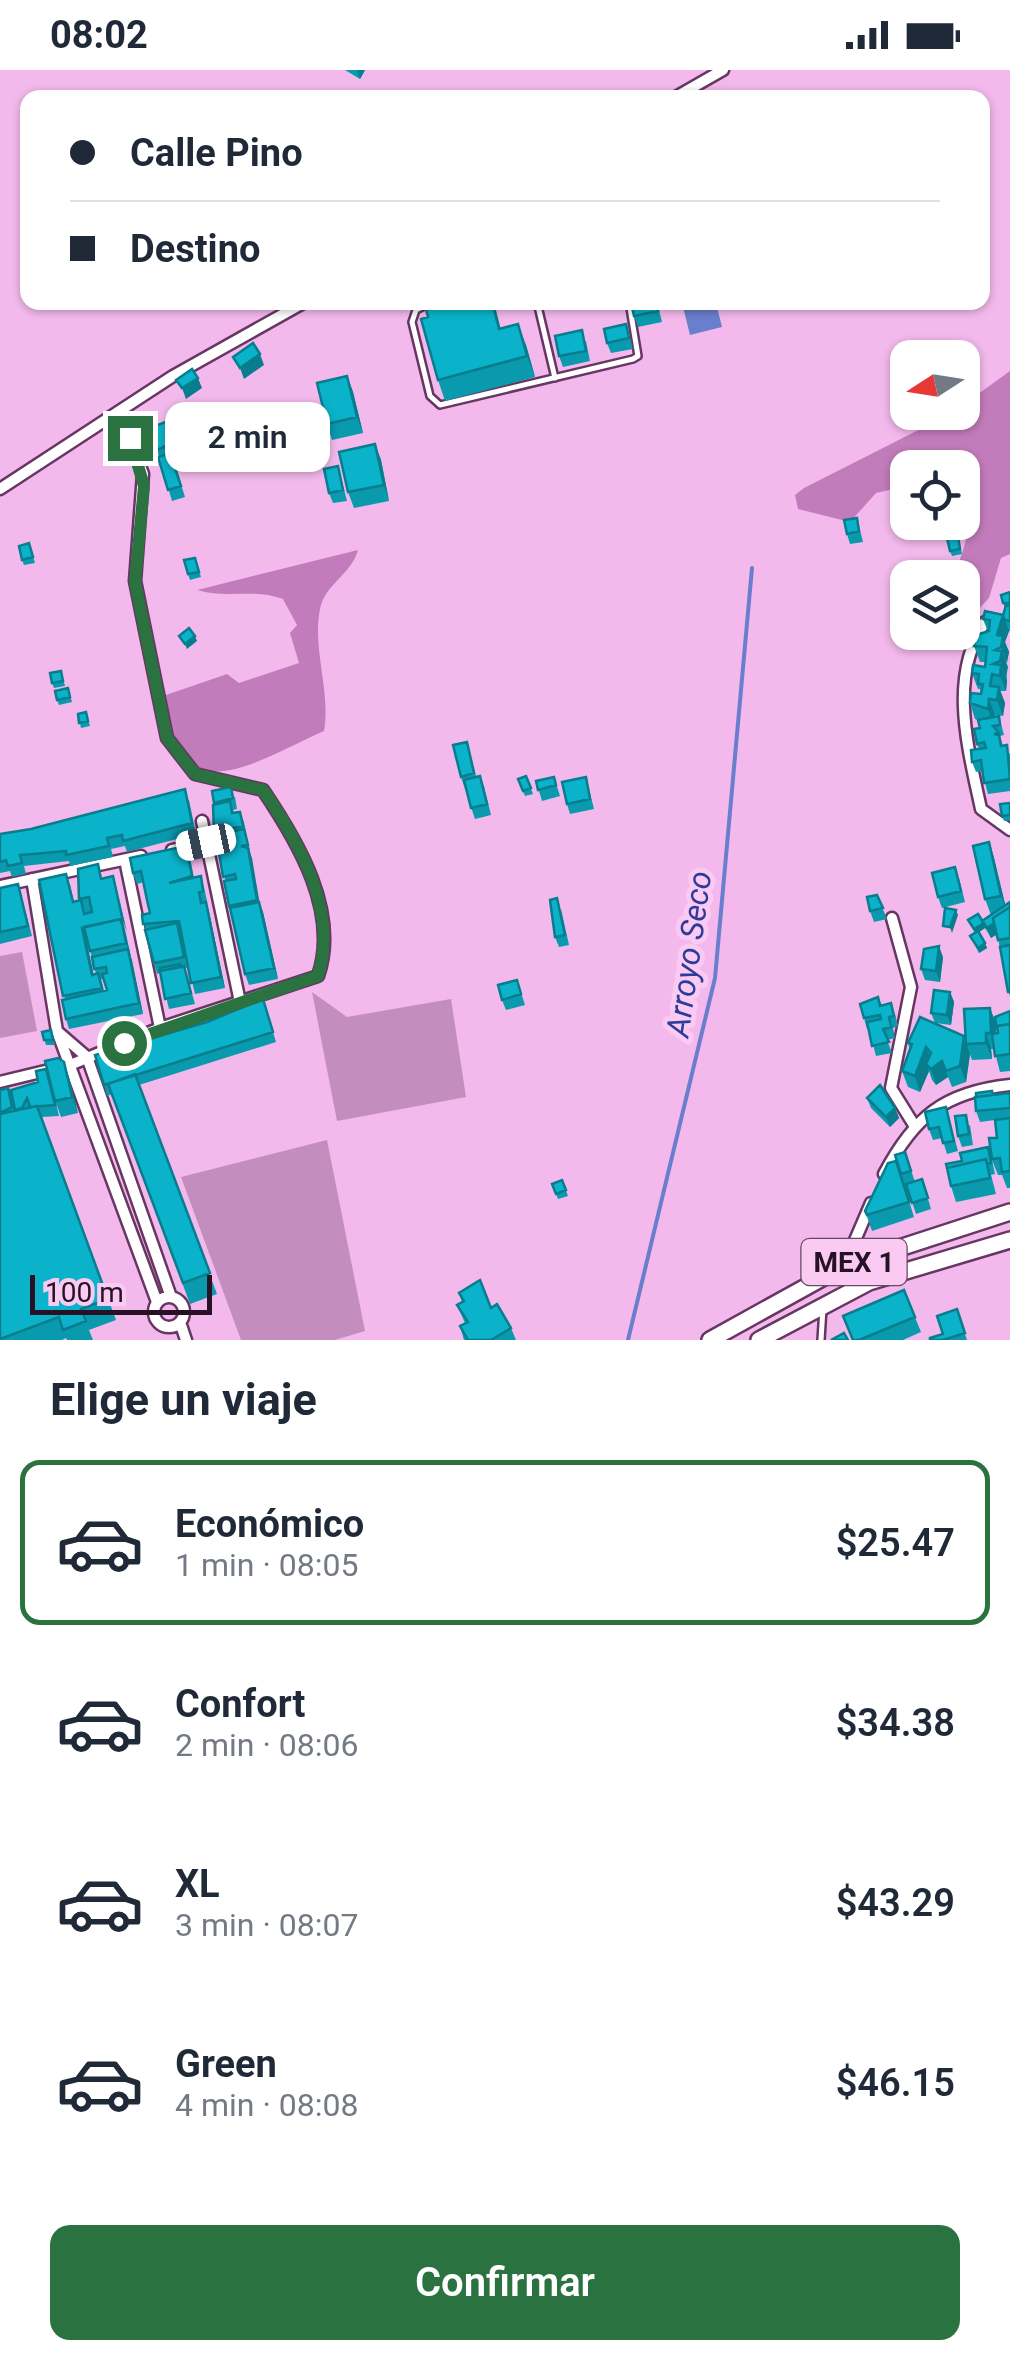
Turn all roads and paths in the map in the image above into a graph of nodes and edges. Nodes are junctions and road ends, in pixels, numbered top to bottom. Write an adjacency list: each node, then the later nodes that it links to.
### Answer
1 (723, 70): 2 (street)
2 (688, 90)
3 (291, 310): 8 (street)
4 (416, 310): 7 (lane)
5 (539, 310): 7 (lane)
6 (630, 310): 7 (lane)
7 (556, 378)
8 (120, 411): 9 (street); 18 (street)
9 (0, 489)
10 (985, 622): 12 (street)
11 (202, 821): 13 (street)
12 (1010, 830)
13 (206, 842): 14 (street); 18 (street)
14 (125, 860): 15 (street); 19 (street)
15 (32, 879): 16 (street); 20 (street)
16 (0, 886)
17 (892, 918): 25 (street)
18 (240, 1002): 19 (street)
19 (160, 1028): 21 (street)
20 (57, 1031): 21 (street); 22 (street)
21 (87, 1057): 22 (street); 29 (street)
22 (70, 1065): 23 (street); 30 (street)
23 (0, 1082)
24 (1010, 1086): 25 (street)
25 (914, 1126): 28 (street)
26 (1010, 1212): 28 (main road, MEX 1)
27 (1010, 1240): 31 (main road, MEX 1)
28 (844, 1266): 37 (main road, MEX 1)
29 (172, 1296): 30 (street); 32 (street)
30 (156, 1302): 33 (street)
31 (823, 1307): 34 (main road, MEX 1); 38 (lane)
32 (180, 1322): 33 (street); 36 (street)
33 (166, 1327): 35 (street)
34 (768, 1338)
35 (170, 1340)
36 (186, 1340)
37 (710, 1340)
38 (821, 1340)

